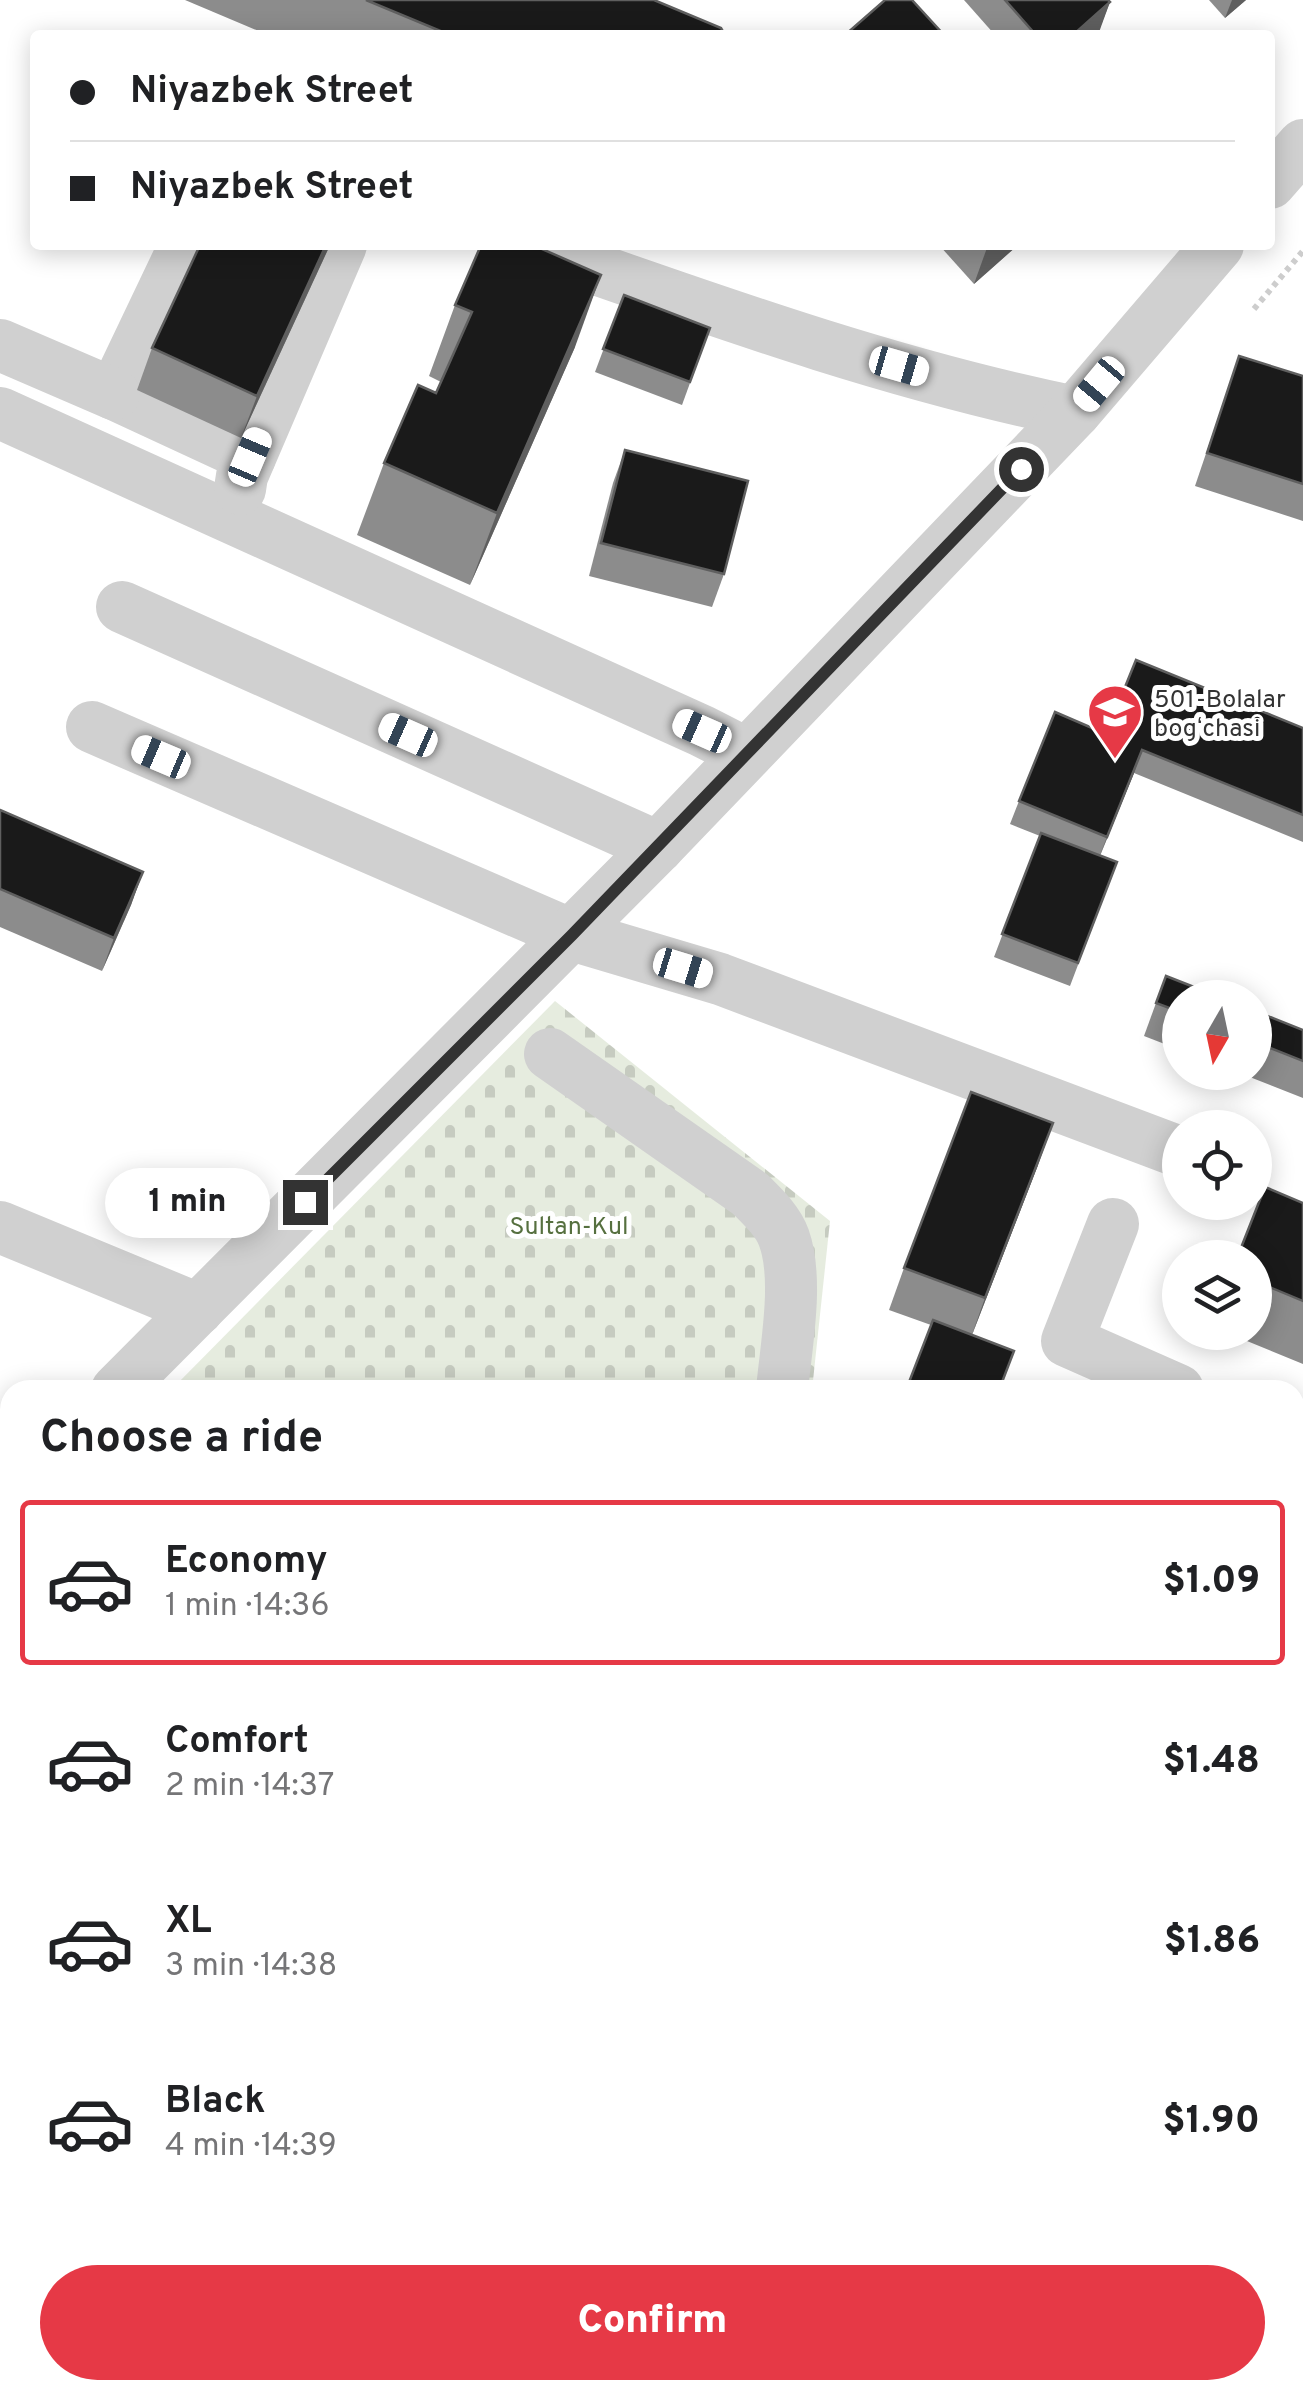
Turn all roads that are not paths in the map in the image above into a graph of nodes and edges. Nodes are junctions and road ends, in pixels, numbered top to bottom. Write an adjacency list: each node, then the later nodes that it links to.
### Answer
1 (1303, 144): 2 (street)
2 (1275, 177)
3 (183, 250): 8 (street)
4 (339, 250): 11 (street)
5 (541, 250): 9 (street)
6 (1214, 250): 9 (street)
7 (0, 344): 8 (street)
8 (114, 394): 11 (street)
9 (1076, 412): 15 (street)
10 (0, 413): 12 (street)
11 (250, 457): 12 (street)
12 (244, 525): 15 (street)
13 (122, 608): 16 (street)
14 (92, 727): 17 (street)
15 (747, 754): 16 (street)
16 (658, 847): 17 (street)
17 (572, 935): 19 (street); 22 (street)
18 (550, 1054): 25 (street)
19 (1162, 1145)
20 (1113, 1224): 23 (street)
21 (0, 1227): 22 (street)
22 (198, 1309): 24 (street)
23 (1101, 1374): 26 (street)
24 (127, 1380)
25 (783, 1380)
26 (1130, 1380)

